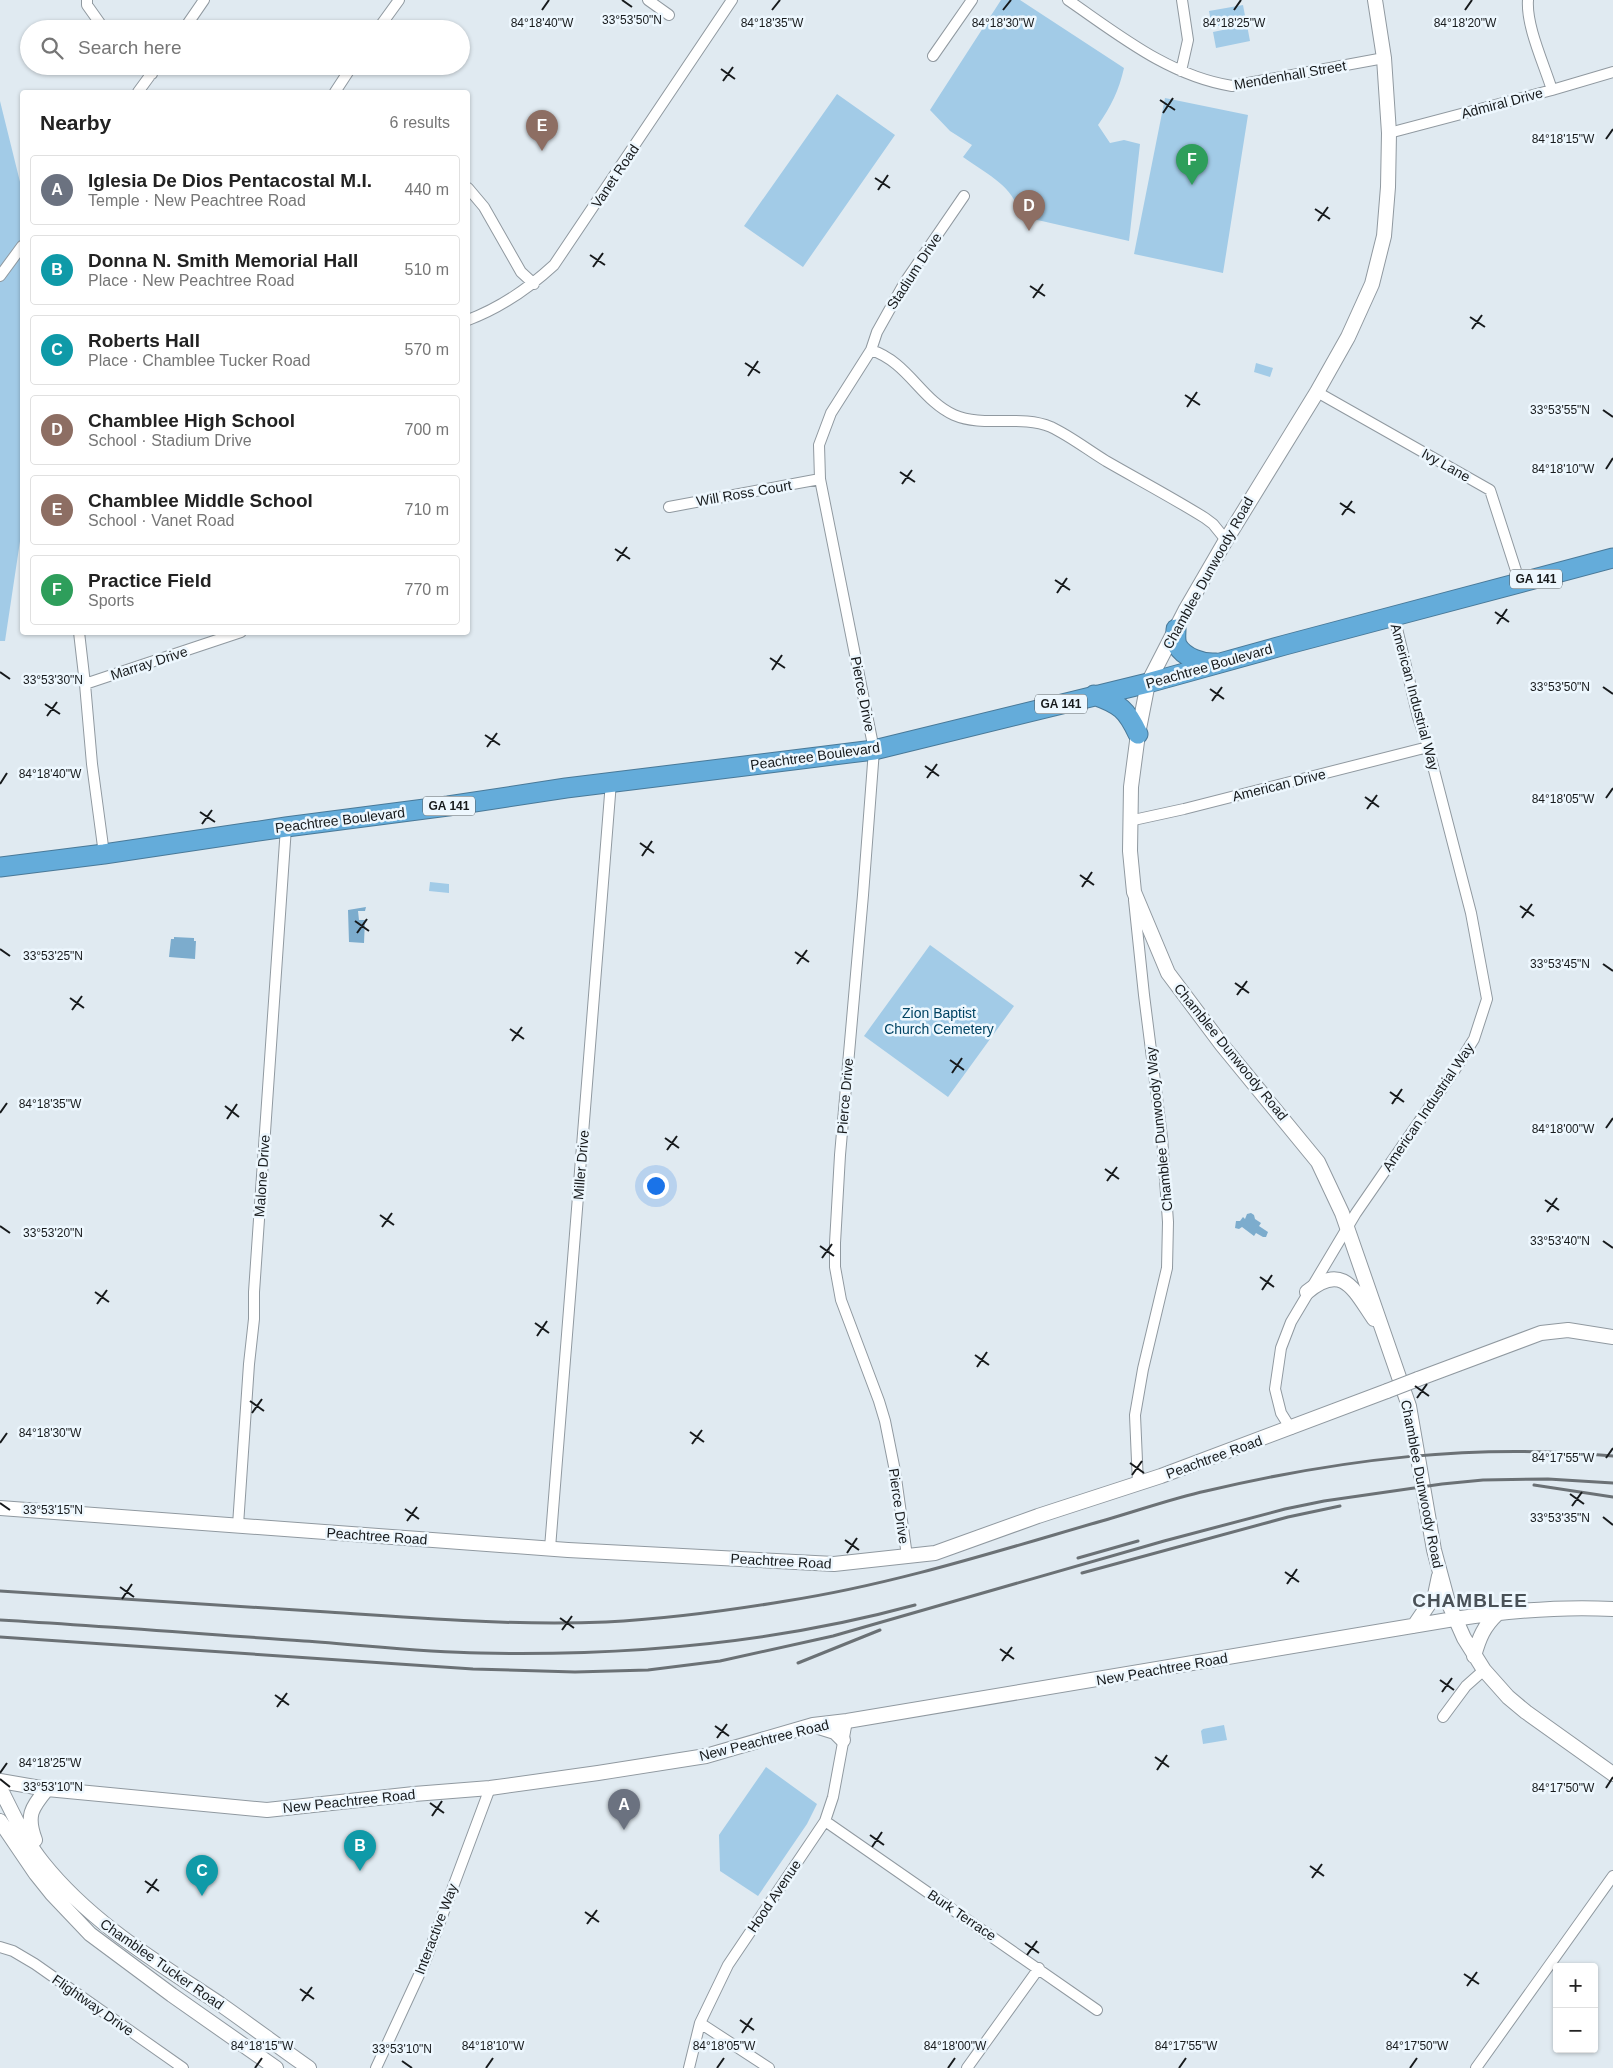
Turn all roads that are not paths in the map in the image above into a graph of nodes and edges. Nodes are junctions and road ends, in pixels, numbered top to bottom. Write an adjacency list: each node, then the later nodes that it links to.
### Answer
1 (87, 0): 12 (street)
2 (204, 0): 13 (street)
3 (399, 0): 14 (street)
4 (648, 0): 11 (street)
5 (732, 0): 29 (street, Vanet Road)
6 (972, 0): 15 (street)
7 (1068, 0): 17 (street, Mendenhall Street)
8 (1182, 0): 17 (street)
9 (1375, 0): 16 (street, Chamblee Dunwoody Road)
10 (1528, 0): 23 (street)
11 (669, 14)
12 (98, 20)
13 (190, 20)
14 (385, 20)
15 (933, 56)
16 (1384, 58): 17 (street, Mendenhall Street); 24 (street, Chamblee Dunwoody Road)
17 (1181, 71)
18 (1613, 72): 23 (street, Admiral Drive)
19 (151, 75): 21 (street)
20 (348, 75): 22 (street)
21 (140, 90)
22 (340, 90)
23 (1552, 90): 24 (street, Admiral Drive)
24 (1389, 133): 32 (street, Chamblee Dunwoody Road)
25 (470, 190): 29 (street)
26 (964, 196): 31 (street, Stadium Drive)
27 (20, 249): 28 (street)
28 (0, 276)
29 (534, 284): 30 (street, Vanet Road)
30 (470, 320)
31 (871, 350): 33 (street, Pierce Drive); 35 (street)
32 (1317, 392): 36 (street, Chamblee Dunwoody Road); 39 (street, Ivy Lane)
33 (820, 480): 34 (street, Will Ross Court); 50 (street, Pierce Drive)
34 (669, 507)
35 (1213, 524): 36 (street); 37 (street)
36 (1234, 526): 37 (street, Chamblee Dunwoody Road)
37 (1226, 540): 41 (street, Chamblee Dunwoody Road)
38 (1613, 558): 39 (highway, Peachtree Boulevard / GA 141)
39 (1520, 583): 40 (highway, Peachtree Boulevard / GA 141)
40 (1394, 616): 44 (highway, Peachtree Boulevard / GA 141); 49 (street, American Industrial Way)
41 (1176, 629): 44 (highway); 46 (street, Chamblee Dunwoody Road)
42 (79, 635): 45 (street)
43 (232, 635): 45 (street, Marray Drive)
44 (1223, 663): 46 (highway, Peachtree Boulevard / GA 141)
45 (86, 684): 54 (street)
46 (1148, 684): 47 (highway, Peachtree Boulevard / GA 141); 48 (street, Chamblee Dunwoody Road)
47 (1094, 695): 48 (highway); 50 (highway, Peachtree Boulevard / GA 141)
48 (1138, 734): 52 (street, Chamblee Dunwoody Road)
49 (1428, 747): 52 (street, American Drive); 57 (street, American Industrial Way)
50 (874, 750): 51 (highway, Peachtree Boulevard / GA 141); 66 (street, Pierce Drive)
51 (612, 782): 53 (highway, Peachtree Boulevard / GA 141); 65 (street, Miller Drive)
52 (1129, 821): 56 (street, Chamblee Dunwoody Road)
53 (286, 827): 54 (highway, Peachtree Boulevard / GA 141); 64 (street, Malone Drive)
54 (104, 854): 55 (highway, Peachtree Boulevard / GA 141)
55 (0, 867)
56 (1134, 892): 57 (street, Chamblee Dunwoody Road); 62 (street, Chamblee Dunwoody Way)
57 (1348, 1226): 58 (street, American Industrial Way); 59 (street, Chamblee Dunwoody Road)
58 (1307, 1292): 59 (street); 61 (street, American Industrial Way)
59 (1385, 1337): 67 (street, Chamblee Dunwoody Road)
60 (1613, 1337): 61 (street, Peachtree Road, bridge)
61 (1290, 1429): 62 (street, Peachtree Road)
62 (1138, 1484): 66 (street, Peachtree Road)
63 (0, 1508): 64 (street, Peachtree Road)
64 (238, 1525): 65 (street, Peachtree Road)
65 (550, 1548): 66 (street, Peachtree Road)
66 (906, 1556)
67 (1440, 1573): 70 (street, Chamblee Dunwoody Road); 71 (street)
68 (1613, 1609): 69 (street, New Peachtree Road)
69 (1497, 1614): 70 (street, New Peachtree Road); 72 (street)
70 (1454, 1619): 71 (street, New Peachtree Road); 72 (street, Chamblee Dunwoody Road)
71 (1414, 1626): 75 (street, New Peachtree Road)
72 (1474, 1656): 73 (street, Chamblee Dunwoody Road)
73 (1484, 1670): 74 (street); 78 (street, Chamblee Dunwoody Road)
74 (1443, 1717)
75 (847, 1721): 76 (street, New Peachtree Road); 77 (street, Hood Avenue)
76 (813, 1725): 77 (street); 80 (street, New Peachtree Road)
77 (843, 1740): 84 (street, Hood Avenue)
78 (1613, 1774)
79 (0, 1781): 81 (street, New Peachtree Road)
80 (490, 1788): 81 (street, New Peachtree Road); 94 (street, Interactive Way)
81 (47, 1789): 85 (street)
82 (0, 1792): 85 (street, Chamblee Tucker Road)
83 (0, 1821): 92 (street, Chamblee Tucker Road)
84 (825, 1821): 88 (street, Burk Terrace); 90 (street, Hood Avenue)
85 (42, 1862): 93 (street, Chamblee Tucker Road)
86 (1613, 1876): 98 (street)
87 (0, 1947): 91 (street, Flightway Drive)
88 (1039, 1968): 89 (street, Burk Terrace); 97 (street)
89 (1098, 2010)
90 (700, 2023): 95 (street, Hood Avenue); 96 (street)
91 (183, 2068)
92 (276, 2068)
93 (309, 2068)
94 (376, 2068)
95 (689, 2068)
96 (770, 2068)
97 (967, 2068)
98 (1476, 2068)

